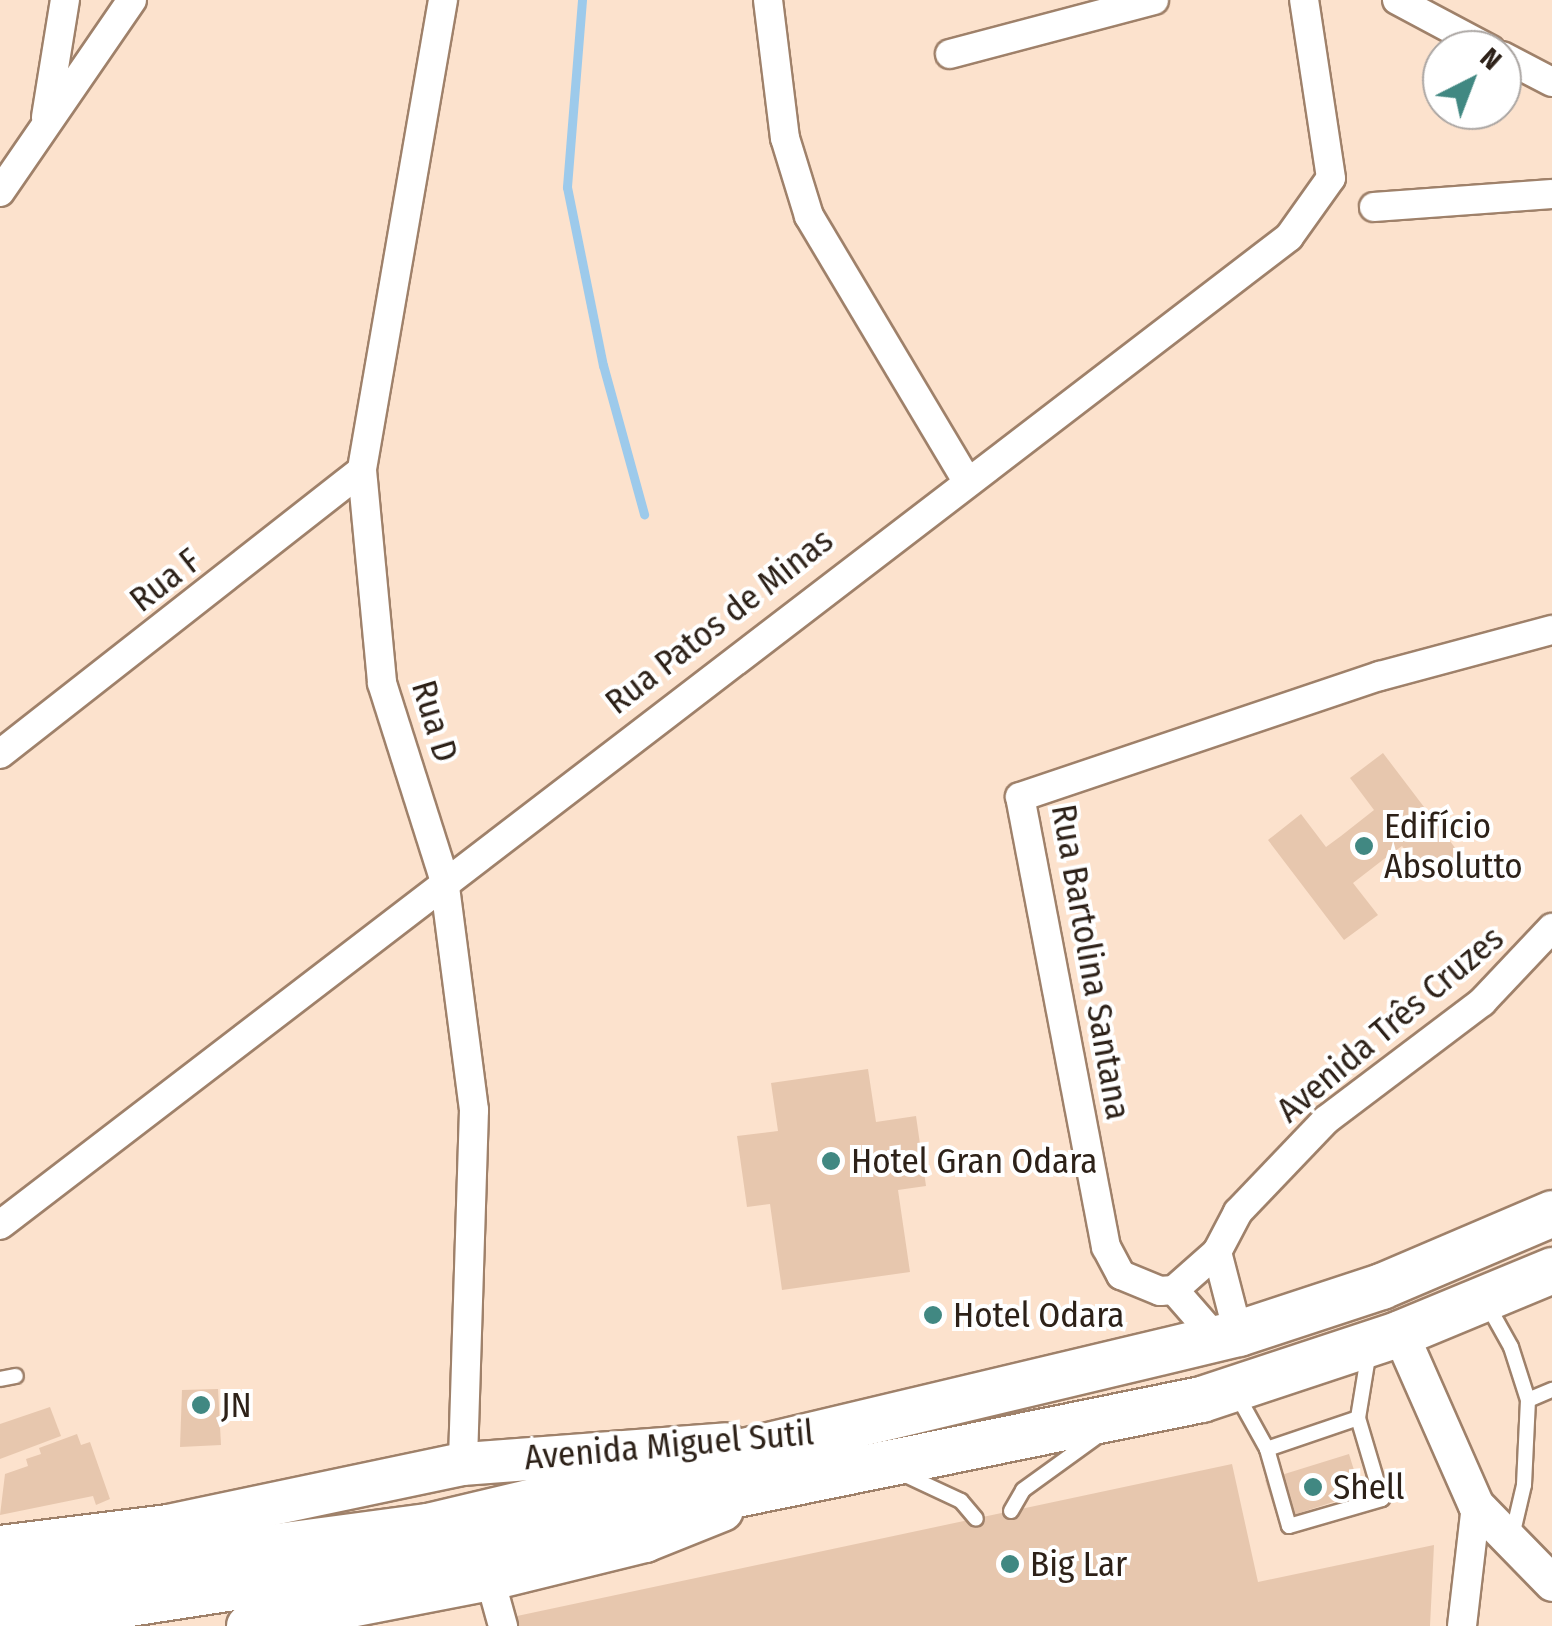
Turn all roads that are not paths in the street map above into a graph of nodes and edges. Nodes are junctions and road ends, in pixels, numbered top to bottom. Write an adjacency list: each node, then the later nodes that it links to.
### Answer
1 (65, 0): 12 (street)
2 (132, 0): 12 (street)
3 (443, 0): 16 (street, Rua D)
4 (768, 0): 17 (street)
5 (1304, 0): 17 (street, Rua Patos de Minas)
6 (1397, 0): 8 (street)
7 (1147, 1): 9 (street)
8 (1453, 30)
9 (950, 54)
10 (1522, 66): 11 (street)
11 (1552, 82)
12 (44, 127): 13 (street)
13 (0, 192)
14 (1552, 194): 15 (street)
15 (1374, 208)
16 (362, 470): 19 (street, Rua F); 20 (street, Rua D)
17 (966, 479): 20 (street, Rua Patos de Minas)
18 (1552, 630): 26 (street, Rua Bartolina Santana)
19 (5, 748)
20 (444, 879): 23 (street, Rua Patos de Minas); 39 (street, Rua D)
21 (1552, 928): 24 (street, Avenida Três Cruzes)
22 (1552, 1213): 28 (highway, Avenida Miguel Sutil)
23 (0, 1225)
24 (1217, 1252): 26 (street); 28 (street)
25 (1552, 1270): 27 (highway, Avenida Miguel Sutil)
26 (1174, 1290): 28 (street)
27 (1484, 1298): 29 (highway, Avenida Miguel Sutil); 34 (lane)
28 (1227, 1336): 38 (highway, Avenida Miguel Sutil)
29 (1386, 1338): 32 (highway, Avenida Miguel Sutil); 36 (lane); 41 (street)
30 (16, 1376): 31 (lane)
31 (0, 1379)
32 (1234, 1388): 35 (highway, Avenida Miguel Sutil); 37 (lane)
33 (1552, 1390): 34 (lane)
34 (1528, 1400): 44 (lane)
35 (1138, 1412): 40 (highway, Avenida Miguel Sutil); 42 (lane)
36 (1358, 1418): 37 (lane); 37 (lane)
37 (1267, 1450)
38 (785, 1462): 39 (main road, Avenida Miguel Sutil); 40 (highway, Avenida Miguel Sutil); 46 (main road, Avenida Miguel Sutil); 47 (highway); 49 (highway)
39 (463, 1464): 45 (main road, Avenida Miguel Sutil)
40 (877, 1466): 43 (lane)
41 (1476, 1505): 44 (street); 52 (street)
42 (1011, 1512)
43 (976, 1519)
44 (1511, 1540): 48 (street)
45 (0, 1547)
46 (490, 1579): 50 (main road, Avenida Miguel Sutil); 51 (street)
47 (0, 1582)
48 (1552, 1582)
49 (0, 1622)
50 (248, 1626)
51 (503, 1626)
52 (1462, 1626)

